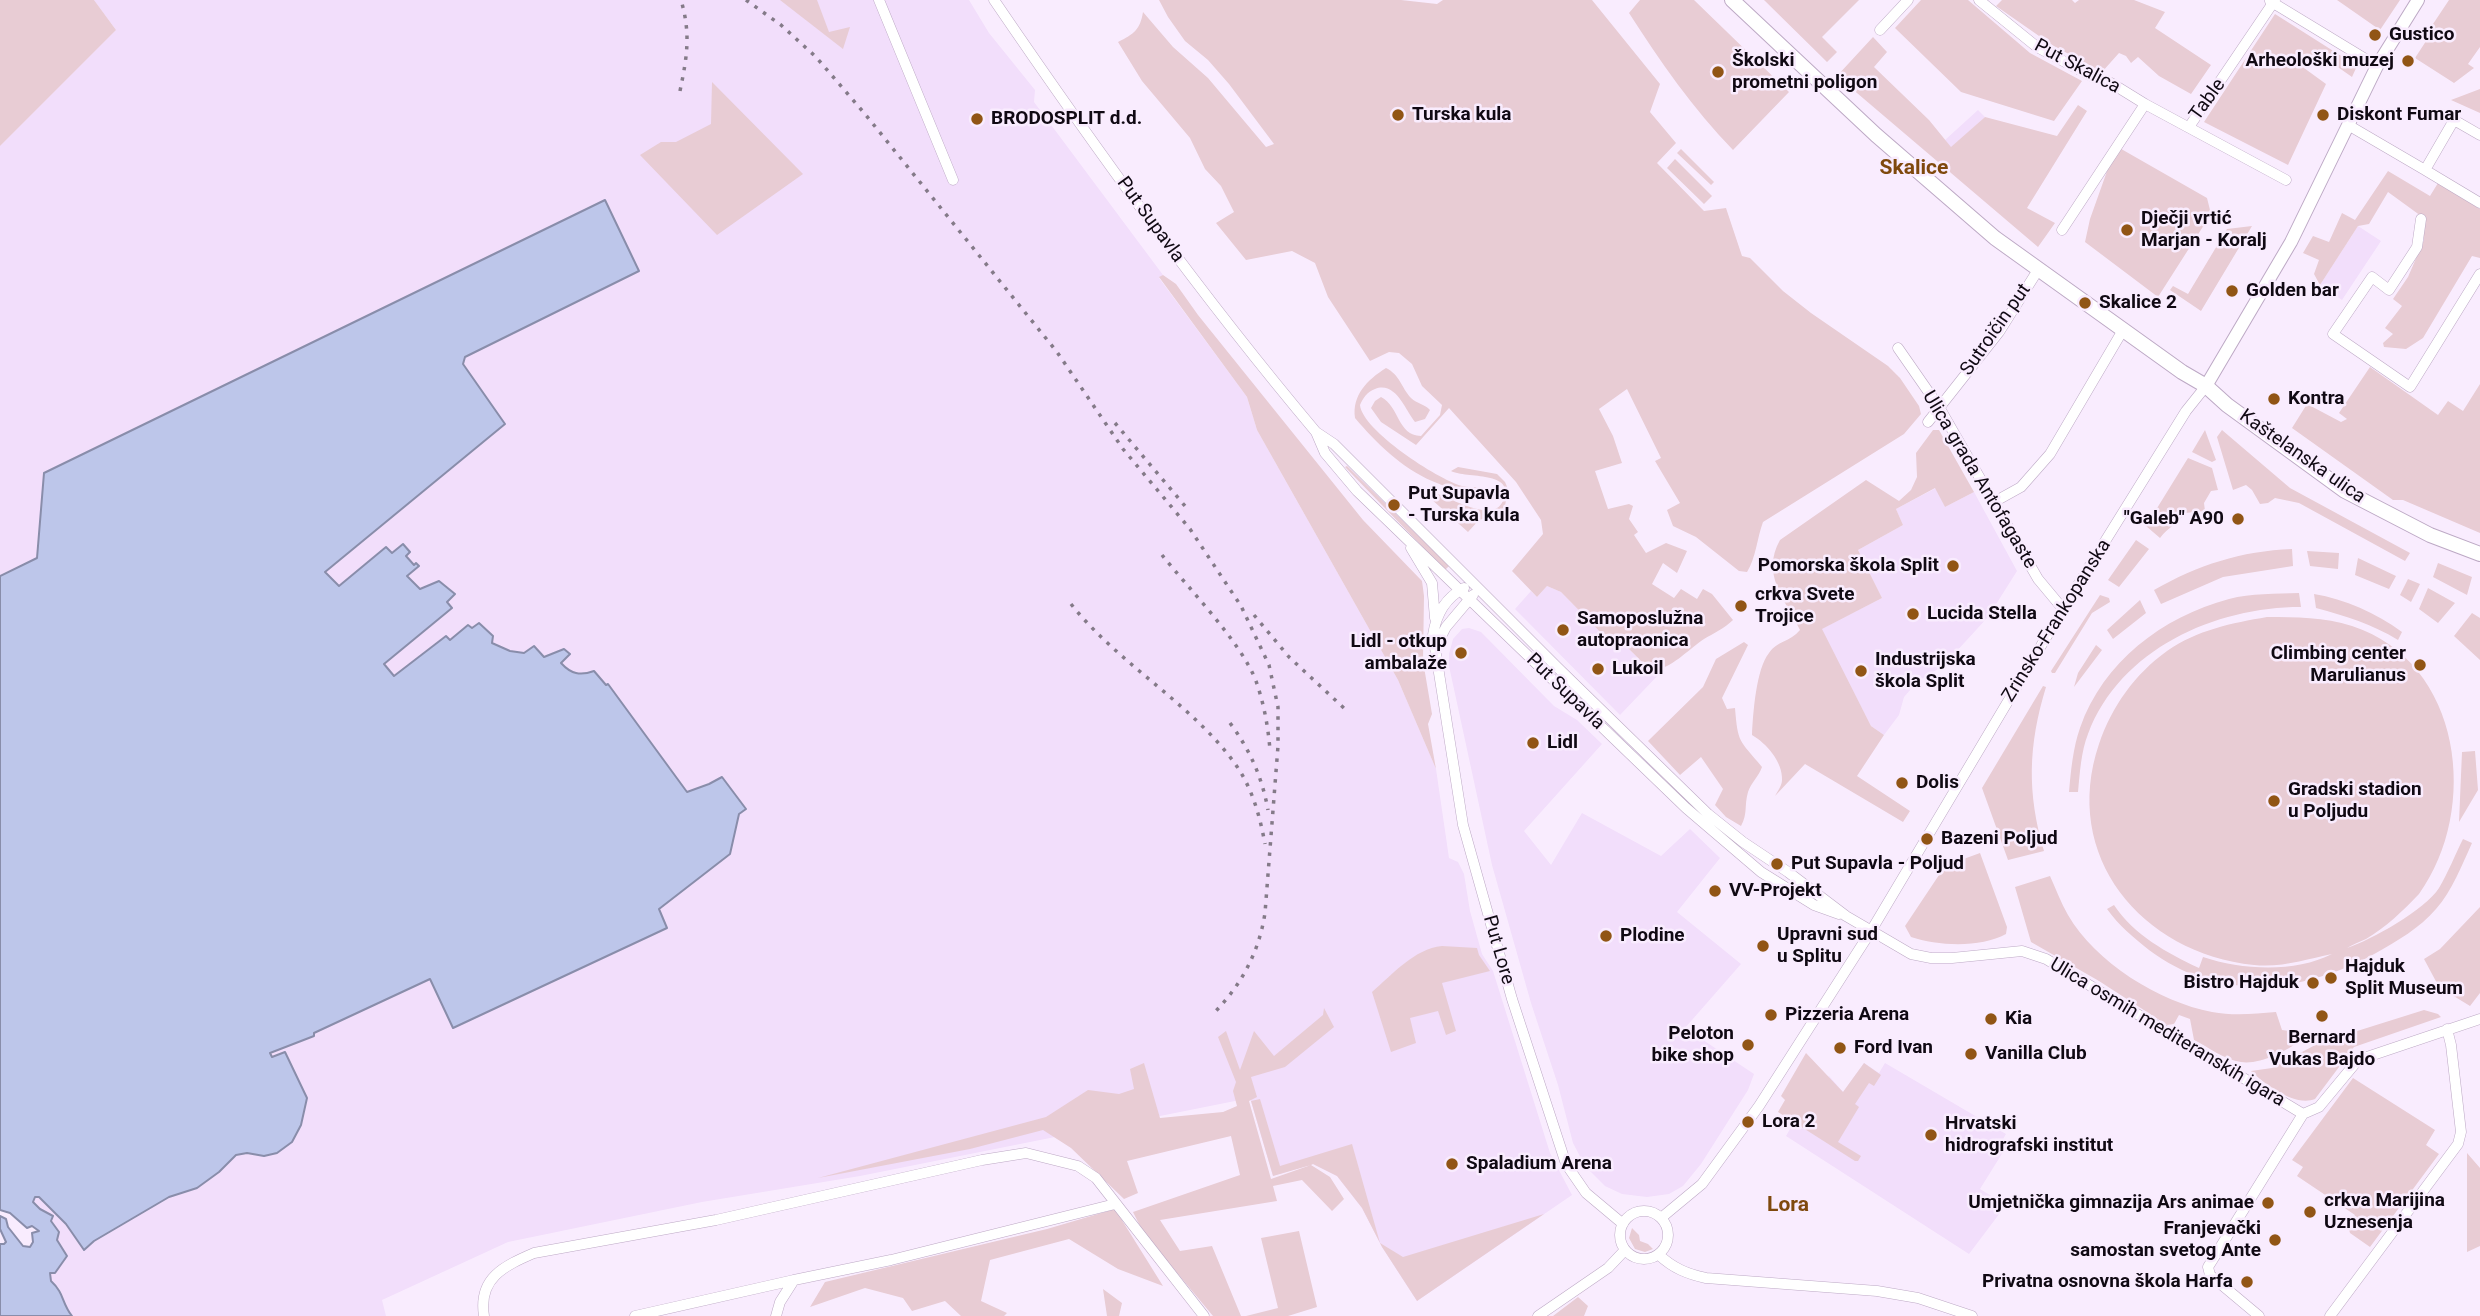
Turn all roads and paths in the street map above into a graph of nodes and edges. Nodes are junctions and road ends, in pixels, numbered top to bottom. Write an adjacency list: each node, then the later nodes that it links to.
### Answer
1 (879, 0): 15 (street)
2 (994, 0): 27 (street, Put Supavla)
3 (1732, 0): 20 (main road, Kaštelanska ulica)
4 (1908, 0): 8 (street)
5 (2418, 0): 9 (street, Zrinsko-Frankopanska)
6 (2273, 1): 9 (street, Table); 12 (street, Table)
7 (1985, 2): 10 (street, Put Skalica)
8 (1880, 30)
9 (2377, 66): 11 (street, Zrinsko-Frankopanska)
10 (2145, 104): 12 (street, Put Skalica); 19 (street, Put Skalica)
11 (2348, 125): 14 (street); 24 (street, Zrinsko-Frankopanska)
12 (2189, 127): 16 (street, Put Skalica)
13 (2480, 135): 14 (street)
14 (2426, 170): 17 (street)
15 (953, 180)
16 (2286, 180)
17 (2480, 203)
18 (2421, 219): 21 (street)
19 (2062, 230)
20 (2038, 270): 22 (main road, Kaštelanska ulica); 25 (street, Sutroičin put)
21 (2480, 274)
22 (2123, 330): 24 (main road, Kaštelanska ulica); 28 (street)
23 (1898, 348): 25 (street, Ulica grada Antofagaste)
24 (2206, 386): 30 (main road, Kaštelanska ulica); 34 (street, Zrinsko-Frankopanska)
25 (1939, 407): 26 (street, Sutroičin put); 28 (street, Ulica grada Antofagaste)
26 (1928, 422)
27 (1316, 432): 29 (street, Put Supavla); 31 (street, Put Supavla)
28 (1994, 502): 34 (street, Ulica grada Antofagaste)
29 (1403, 536): 32 (street, Put Supavla); 35 (street, Put Lore)
30 (2480, 554)
31 (1473, 585): 32 (street); 33 (street); 37 (street, Put Supavla)
32 (1460, 590): 33 (street, Put Supavla); 35 (street)
33 (1471, 600): 36 (street); 37 (street, Put Supavla)
34 (2063, 609): 38 (street, Zrinsko-Frankopanska)
35 (1435, 623): 36 (street, Put Lore)
36 (1435, 648): 44 (street, Put Lore)
37 (1846, 916): 38 (street, Put Supavla)
38 (1871, 931): 41 (street, Ulica osmih mediteranskih igara); 43 (street, Zrinsko-Frankopanska)
39 (2480, 1018): 40 (street, Ulica osmih mediteranskih igara)
40 (2447, 1029): 41 (street, Ulica osmih mediteranskih igara); 55 (street)
41 (2303, 1114): 54 (street)
42 (1115, 1204): 47 (street); 48 (street); 51 (street)
43 (1661, 1218): 44 (street); 46 (street)
44 (1623, 1224): 45 (street)
45 (1625, 1250): 46 (street); 52 (street)
46 (1659, 1255): 53 (street)
47 (794, 1280): 49 (street); 50 (street)
48 (484, 1316)
49 (635, 1316)
50 (776, 1316)
51 (1204, 1316)
52 (1538, 1316)
53 (1972, 1316)
54 (2259, 1316)
55 (2330, 1316)

